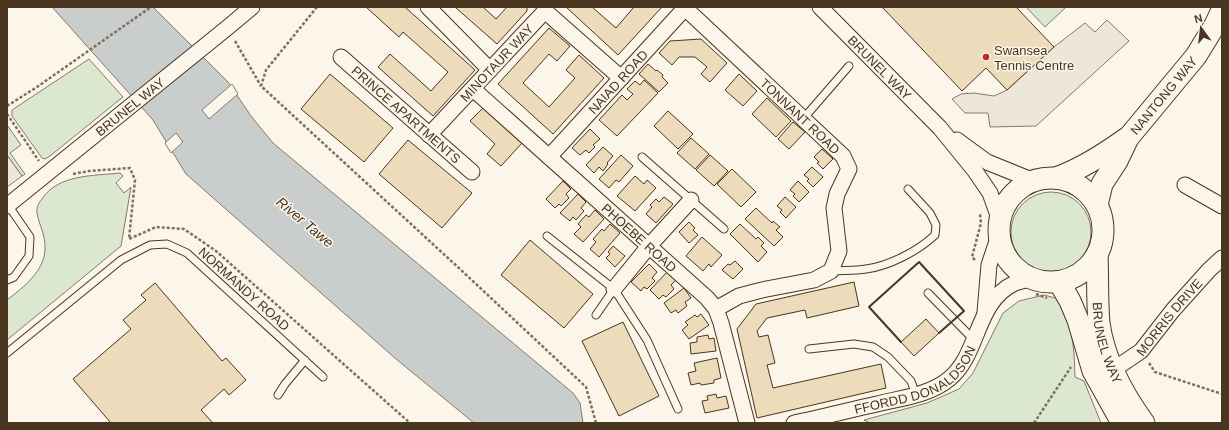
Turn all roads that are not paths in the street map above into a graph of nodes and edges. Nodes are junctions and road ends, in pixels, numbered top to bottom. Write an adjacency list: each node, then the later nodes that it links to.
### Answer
1 (252, 7): 24 (street, BRUNEL WAY)
2 (428, 7): 9 (street)
3 (820, 7): 13 (street, BRUNEL WAY)
4 (685, 8): 10 (street, NAIAD ROAD); 12 (street, TONNANT ROAD)
5 (545, 9): 9 (street, MINOTAUR WAY); 10 (street, MINOTAUR WAY)
6 (1222, 10): 15 (street, NANTONG WAY)
7 (341, 57): 14 (street, PRINCE APARTMENTS)
8 (849, 66): 12 (lane)
9 (490, 70): 11 (street, MINOTAUR WAY)
10 (621, 78): 17 (street, NAIAD ROAD)
11 (473, 89): 14 (street, MINOTAUR WAY); 17 (street, PHOEBE ROAD)
12 (803, 119): 33 (street, TONNANT ROAD)
13 (940, 128): 20 (street, BRUNEL WAY); 27 (street, BRUNEL WAY)
14 (430, 134): 18 (street, PRINCE APARTMENTS)
15 (1128, 138): 19 (street, NANTONG WAY); 25 (street, NANTONG WAY)
16 (642, 156): 23 (lane)
17 (549, 157): 30 (street, PHOEBE ROAD)
18 (472, 172)
19 (1056, 178): 20 (street); 25 (street)
20 (1034, 181): 27 (street)
21 (1185, 185): 26 (street)
22 (908, 189): 33 (lane)
23 (691, 200): 28 (lane); 30 (street)
24 (8, 205): 34 (lane)
25 (1097, 205): 31 (street)
26 (1222, 206)
27 (1000, 228): 35 (street); 40 (street, FFORDD DONALDSON)
28 (724, 229)
29 (547, 236): 36 (lane)
30 (649, 246): 36 (street); 39 (street, PHOEBE ROAD)
31 (1097, 255): 37 (street); 46 (street, BRUNEL WAY)
32 (1222, 258): 46 (street, MORRIS DRIVE)
33 (831, 271): 39 (street)
34 (7, 280)
35 (1031, 287): 37 (street); 40 (street, FFORDD DONALDSON)
36 (614, 289): 41 (lane); 50 (lane)
37 (1053, 290): 53 (street, BRUNEL WAY)
38 (928, 294): 42 (lane)
39 (716, 309): 51 (street, PHOEBE ROAD)
40 (985, 312): 42 (street, FFORDD DONALDSON)
41 (596, 315)
42 (974, 340): 49 (street, FFORDD DONALDSON)
43 (809, 349): 49 (lane)
44 (7, 353): 45 (lane, NORMANDY ROAD)
45 (305, 360): 47 (lane, NORMANDY ROAD); 48 (lane)
46 (1113, 370): 54 (street, BRUNEL WAY)
47 (323, 377)
48 (278, 395)
49 (916, 395): 52 (street, FFORDD DONALDSON)
50 (678, 409)
51 (747, 423)
52 (794, 423)
53 (1122, 423)
54 (1144, 423)

